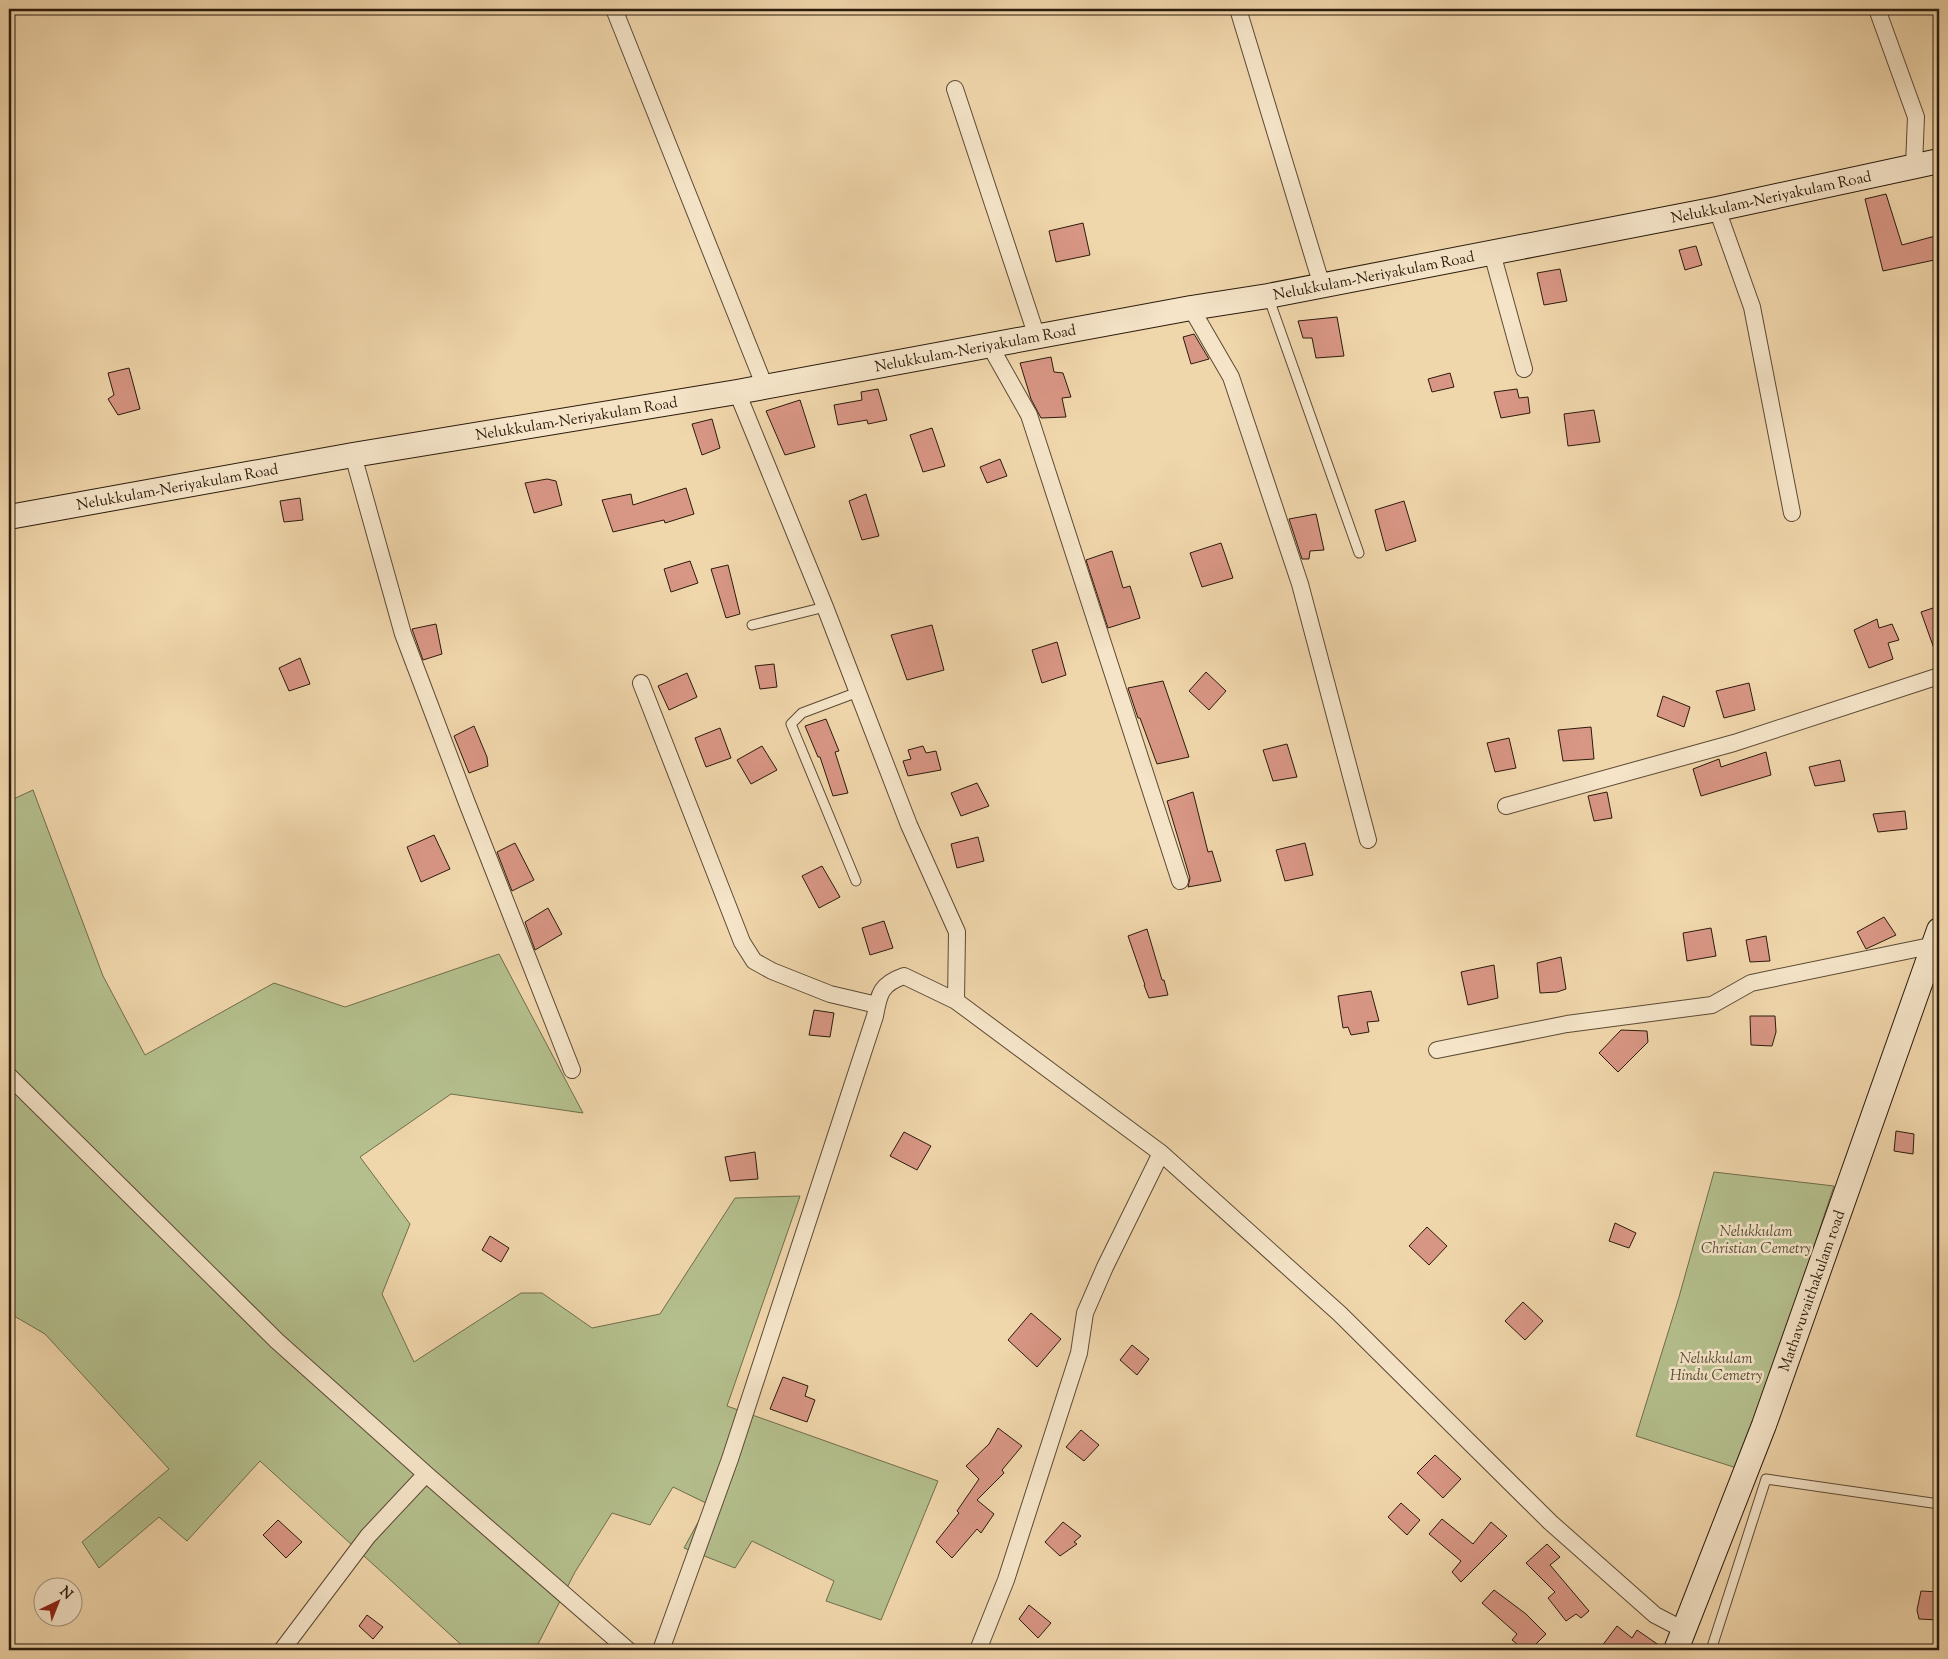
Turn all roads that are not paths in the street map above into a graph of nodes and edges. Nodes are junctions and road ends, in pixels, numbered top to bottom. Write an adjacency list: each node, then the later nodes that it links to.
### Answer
1 (614, 9): 15 (street)
2 (1238, 9): 9 (street)
3 (1877, 9): 6 (street)
4 (955, 89): 12 (street)
5 (1939, 161): 6 (main road, Nelukkulam-Neriyakulam Road)
6 (1914, 165): 7 (main road, Nelukkulam-Neriyakulam Road)
7 (1717, 209): 8 (main road, Nelukkulam-Neriyakulam Road); 18 (street)
8 (1492, 253): 9 (main road, Nelukkulam-Neriyakulam Road); 14 (street)
9 (1322, 286): 10 (main road, Nelukkulam-Neriyakulam Road)
10 (1268, 296): 11 (main road, Nelukkulam-Neriyakulam Road); 20 (lane)
11 (1191, 308): 12 (main road, Nelukkulam-Neriyakulam Road); 27 (street)
12 (1037, 337): 13 (main road, Nelukkulam-Neriyakulam Road)
13 (990, 346): 15 (main road, Nelukkulam-Neriyakulam Road); 29 (street)
14 (1524, 368)
15 (765, 387): 16 (main road, Nelukkulam-Neriyakulam Road)
16 (737, 392): 17 (main road, Nelukkulam-Neriyakulam Road); 21 (street)
17 (353, 455): 19 (main road, Nelukkulam-Neriyakulam Road); 34 (street)
18 (1792, 513)
19 (9, 518)
20 (1359, 553)
21 (825, 607): 22 (lane); 25 (street)
22 (752, 625)
23 (1939, 676): 26 (street)
24 (641, 683): 32 (street)
25 (858, 692): 28 (lane); 31 (street)
26 (1506, 806)
27 (1368, 840)
28 (856, 881)
29 (1180, 881)
30 (1937, 938): 33 (street); 39 (main road, Mathavuvaithakulam road)
31 (956, 1001): 32 (street); 36 (street)
32 (877, 1005): 42 (street)
33 (1437, 1050)
34 (572, 1070)
35 (9, 1076): 37 (street)
36 (1161, 1153): 39 (street); 43 (street)
37 (426, 1474): 40 (street); 41 (street)
38 (1939, 1504): 44 (lane)
39 (1680, 1640)
40 (282, 1650)
41 (628, 1650)
42 (661, 1650)
43 (978, 1650)
44 (1711, 1650)

